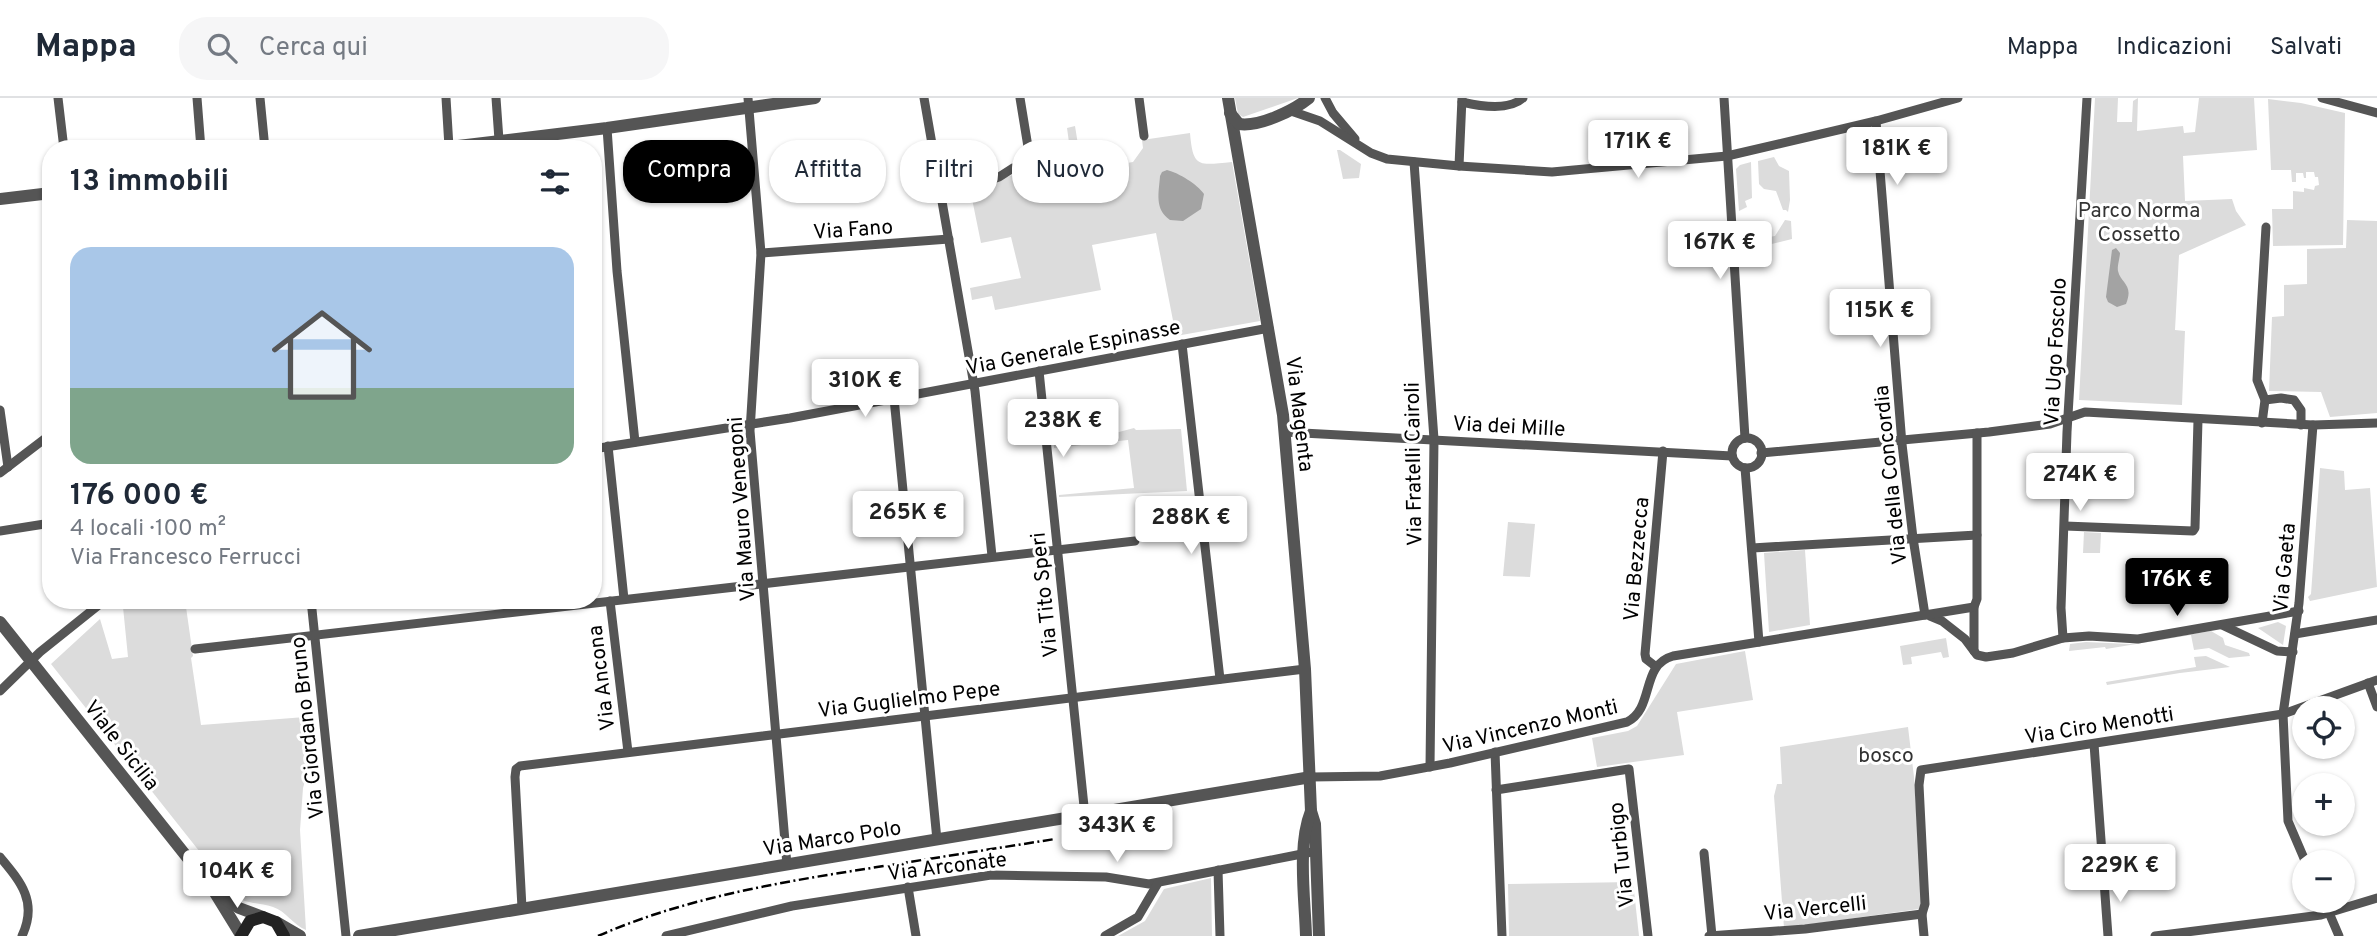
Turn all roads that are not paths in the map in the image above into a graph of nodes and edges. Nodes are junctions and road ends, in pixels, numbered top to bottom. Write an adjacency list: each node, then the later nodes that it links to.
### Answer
1 (58, 98): 28 (street)
2 (197, 98): 29 (street)
3 (260, 98): 30 (street)
4 (446, 98): 31 (street)
5 (496, 98): 32 (street)
6 (814, 98): 19 (street)
7 (924, 98): 34 (street)
8 (1020, 98): 40 (street)
9 (1139, 98): 27 (street)
10 (1228, 98): 21 (street, Via Magenta)
11 (1309, 98): 20 (street)
12 (1325, 98): 35 (street)
13 (1724, 98): 37 (street)
14 (1958, 98): 23 (street)
15 (2087, 98): 54 (street, Via Ugo Foscolo)
16 (2322, 98): 22 (street)
17 (1522, 99): 18 (street)
18 (1462, 100): 39 (street)
19 (749, 103): 25 (street); 46 (street, Via Mauro Venegoni)
20 (1291, 111): 24 (street); 35 (street)
21 (1230, 113): 24 (street); 36 (street, Via Magenta)
22 (2377, 113)
23 (1876, 121): 37 (street); 65 (street, Via della Concordia)
24 (1251, 125): 36 (street)
25 (607, 128): 26 (street); 67 (street)
26 (544, 135): 32 (street); 33 (street)
27 (1144, 136)
28 (63, 140)
29 (200, 140)
30 (264, 140)
31 (449, 140)
32 (499, 140)
33 (544, 140)
34 (932, 140)
35 (1361, 145): 38 (street)
36 (1237, 151): 47 (street, Via Magenta)
37 (1727, 156): 39 (street); 63 (street)
38 (1414, 162): 39 (street); 64 (street, Via Fratelli Cairoli)
39 (1459, 166)
40 (998, 177)
41 (42, 194): 42 (street)
42 (0, 199)
43 (943, 203): 45 (street)
44 (2266, 228): 52 (street)
45 (948, 239): 46 (street, Via Fano); 50 (street)
46 (761, 253): 58 (street, Via Mauro Venegoni)
47 (1269, 328): 48 (street, Via Generale Espinasse); 61 (street, Via Magenta)
48 (1182, 344): 49 (street, Via Generale Espinasse); 110 (street)
49 (1039, 371): 50 (street, Via Generale Espinasse); 82 (street, Via Tito Speri)
50 (974, 383): 51 (street, Via Generale Espinasse); 83 (street)
51 (894, 398): 58 (street, Via Generale Espinasse); 84 (street)
52 (2265, 400): 56 (street); 59 (street)
53 (0, 410): 74 (street)
54 (2068, 417): 55 (street); 62 (street); 76 (street, Via Ugo Foscolo)
55 (2198, 419): 56 (street); 76 (street)
56 (2262, 423): 59 (street)
57 (2377, 423): 60 (street)
58 (750, 425): 67 (street, Via Generale Espinasse); 85 (street, Via Mauro Venegoni)
59 (2301, 425): 60 (street)
60 (2313, 425): 93 (street, Via Gaeta)
61 (1284, 432): 64 (street, Via dei Mille); 109 (street, Via Magenta)
62 (1977, 433): 65 (street); 78 (street)
63 (1745, 438): 71 (street); 72 (street)
64 (1434, 439): 70 (street, Via dei Mille); 121 (street, Via Fratelli Cairoli)
65 (1902, 440): 71 (street); 79 (street, Via della Concordia)
66 (42, 441): 74 (street)
67 (635, 442): 68 (street, Via Generale Espinasse)
68 (608, 446): 69 (street, Via Generale Espinasse); 86 (street, Via Ancona)
69 (602, 447)
70 (1663, 451): 72 (street, Via dei Mille); 108 (street, Via Bezzecca)
71 (1761, 453): 73 (street)
72 (1732, 456): 73 (street)
73 (1745, 468): 81 (street)
74 (4, 470)
75 (42, 524): 77 (street)
76 (2065, 526): 102 (street, Via Ugo Foscolo)
77 (0, 531)
78 (1977, 535): 79 (street); 89 (street)
79 (1913, 537): 81 (street); 94 (street, Via della Concordia)
80 (1135, 541): 82 (street)
81 (1752, 548): 103 (street)
82 (1057, 550): 83 (street); 113 (street, Via Tito Speri)
83 (992, 556): 84 (street)
84 (909, 566): 85 (street); 116 (street)
85 (763, 583): 86 (street); 117 (street, Via Mauro Venegoni)
86 (624, 599): 88 (street)
87 (602, 601): 88 (street)
88 (610, 601): 119 (street, Via Ancona)
89 (1976, 603): 94 (street); 105 (street)
90 (94, 609): 107 (street)
91 (312, 609): 100 (street, Via Giordano Bruno)
92 (513, 609): 100 (street)
93 (2298, 611): 95 (street); 99 (street, Via Gaeta)
94 (1925, 615): 103 (street); 105 (street)
95 (2258, 619): 98 (street); 101 (street)
96 (2377, 620): 99 (street)
97 (0, 622): 107 (street, Viale Sicilia)
98 (2221, 625): 101 (street); 102 (street)
99 (2295, 634): 106 (street, Via Gaeta)
100 (314, 635): 104 (street); 147 (street, Via Giordano Bruno)
101 (2249, 637): 106 (street)
102 (2063, 638): 105 (street)
103 (1759, 642): 108 (street)
104 (195, 649)
105 (1974, 651)
106 (2293, 652): 115 (street, Via Gaeta)
107 (31, 660): 112 (street); 134 (street, Viale Sicilia)
108 (1656, 666): 120 (street, Via Vincenzo Monti)
109 (1305, 669): 110 (street, Via Guglielmo Pepe); 122 (street, Via Magenta)
110 (1220, 679): 113 (street, Via Guglielmo Pepe)
111 (2373, 682): 114 (street); 115 (street, Via Ciro Menotti)
112 (0, 691)
113 (1072, 697): 116 (street, Via Guglielmo Pepe); 124 (street, Via Tito Speri)
114 (2377, 707)
115 (2283, 714): 118 (street, Via Ciro Menotti); 126 (street, Via Gaeta)
116 (924, 715): 117 (street, Via Guglielmo Pepe); 125 (street)
117 (776, 734): 119 (street, Via Guglielmo Pepe); 130 (street, Via Mauro Venegoni)
118 (2094, 744): 139 (street, Via Ciro Menotti); 159 (street)
119 (628, 752): 137 (street, Via Guglielmo Pepe)
120 (1495, 752): 121 (street, Via Vincenzo Monti); 123 (street)
121 (1430, 766): 122 (street, Via Vincenzo Monti)
122 (1311, 777): 124 (street, Via Marco Polo); 127 (street, Via Magenta)
123 (1496, 790): 155 (street); 156 (street, Via Turbigo)
124 (1085, 816): 125 (street, Via Marco Polo)
125 (937, 840): 130 (street, Via Marco Polo)
126 (2300, 850)
127 (1311, 852): 131 (street, Via Arconate); 153 (street, Via Magenta); 154 (street, Via Magenta)
128 (1704, 853): 157 (street, Via Vercelli)
129 (0, 856): 143 (street)
130 (787, 865): 137 (street, Via Marco Polo)
131 (1218, 870): 132 (street, Via Arconate); 152 (street)
132 (1158, 883): 133 (street, Via Arconate); 151 (street)
133 (908, 887): 142 (street, Via Arconate); 150 (street)
134 (214, 891): 140 (street, Viale Sicilia); 144 (street, Viale Sicilia)
135 (2377, 898): 136 (street)
136 (2355, 905)
137 (522, 908): 148 (street, Via Marco Polo)
138 (2329, 913): 160 (street); 161 (street)
139 (1922, 914): 157 (street, Via Vercelli); 158 (street)
140 (263, 917): 141 (main road); 144 (main road)
141 (276, 922): 145 (main road); 146 (street)
142 (678, 935): 149 (street, Via Arconate)
143 (22, 936)
144 (241, 936)
145 (284, 936)
146 (300, 936)
147 (346, 936)
148 (359, 936)
149 (666, 936)
150 (916, 936)
151 (1105, 936)
152 (1220, 936)
153 (1306, 936)
154 (1319, 936)
155 (1502, 936)
156 (1648, 936)
157 (1710, 936)
158 (1924, 936)
159 (2108, 936)
160 (2158, 936)
161 (2339, 936)

